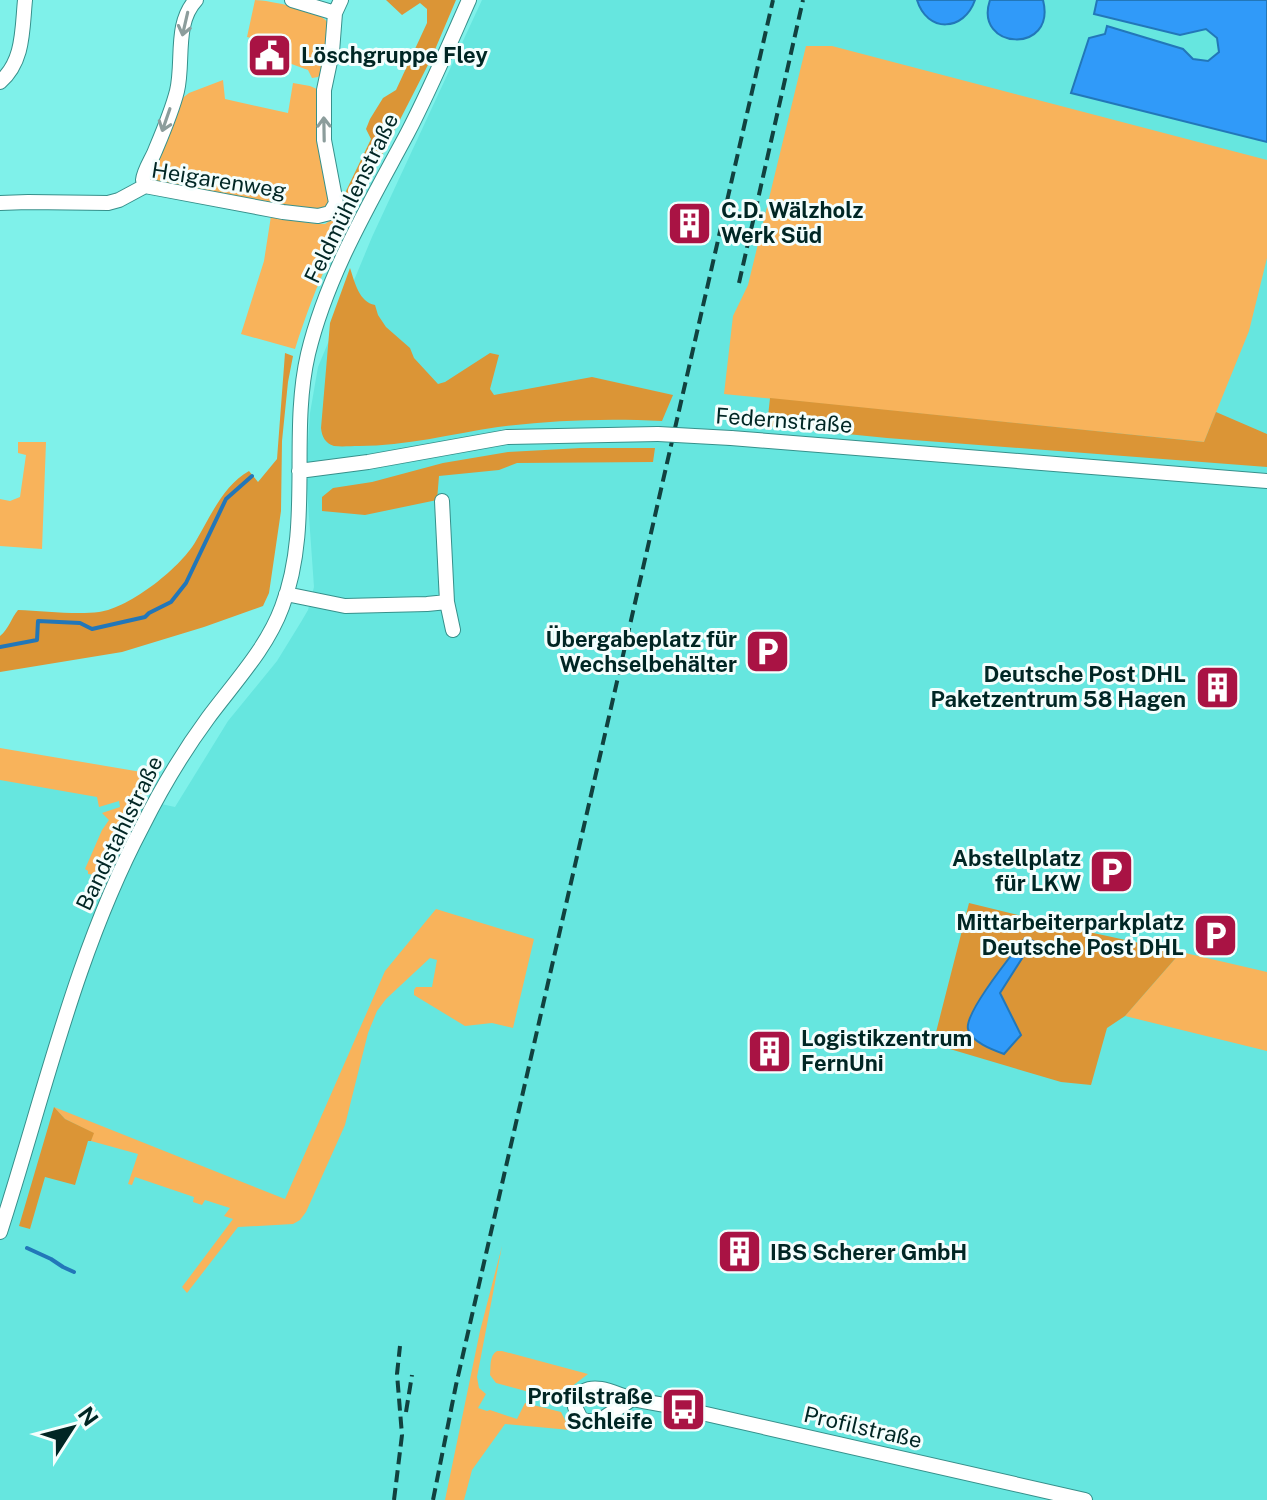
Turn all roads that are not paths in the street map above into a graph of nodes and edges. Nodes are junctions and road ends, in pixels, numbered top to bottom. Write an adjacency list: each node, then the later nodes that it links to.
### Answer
1 (25, 0): 6 (street)
2 (196, 0): 7 (street, one-way to 7)
3 (292, 0): 5 (street)
4 (469, 0): 9 (street, Feldmühlenstraße)
5 (338, 6): 7 (street, Heigarenweg, one-way to 5)
6 (0, 82)
7 (145, 186): 8 (street, Heigarenweg)
8 (0, 203)
9 (299, 471): 10 (street, Federnstraße, bridge); 12 (street, Bandstahlstraße)
10 (1267, 481)
11 (442, 501): 13 (street)
12 (286, 594): 13 (street); 15 (street, Bandstahlstraße)
13 (447, 602): 14 (street)
14 (453, 630)
15 (0, 1232)
16 (632, 1399): 17 (street, Profilstraße)
17 (1085, 1500)

